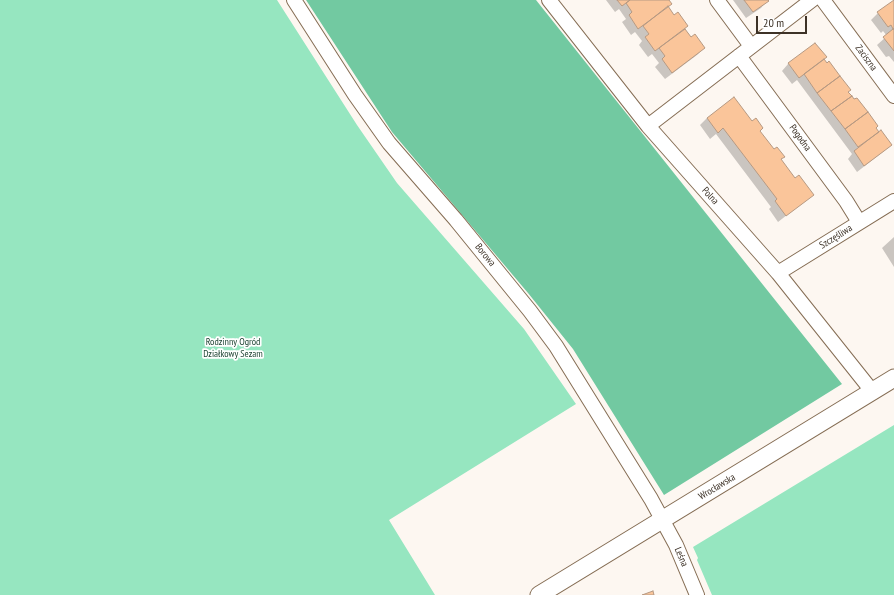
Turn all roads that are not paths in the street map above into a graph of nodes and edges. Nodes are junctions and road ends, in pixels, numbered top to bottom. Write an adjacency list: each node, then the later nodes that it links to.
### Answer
1 (294, 0): 15 (street, Borowa)
2 (549, 0): 9 (street, Polna)
3 (717, 0): 6 (street)
4 (812, 0): 6 (street)
5 (823, 0): 8 (street, Zaciszna)
6 (751, 46): 7 (street)
7 (739, 56): 9 (street); 11 (street, Pogodna)
8 (894, 96)
9 (648, 126): 12 (street, Polna)
10 (894, 201): 11 (street, Szczęśliwa)
11 (859, 222): 12 (street, Szczęśliwa)
12 (778, 273): 14 (street, Polna)
13 (894, 378): 14 (street, Wrocławska)
14 (872, 391): 15 (street, Wrocławska)
15 (662, 520): 16 (street, Wrocławska); 17 (street, Leśna)
16 (539, 595)
17 (697, 595)

